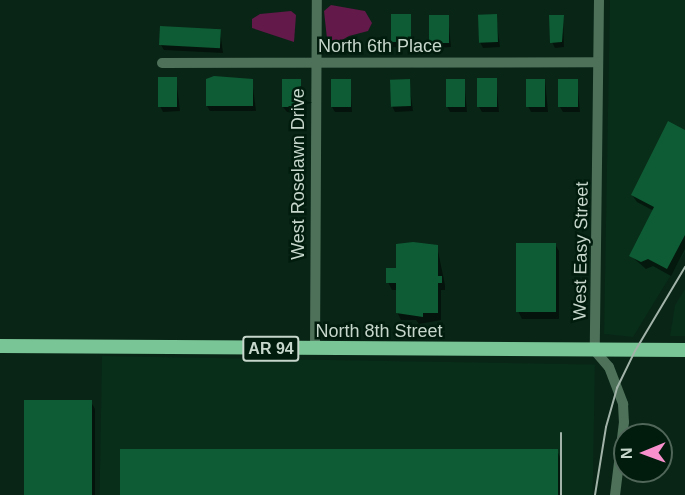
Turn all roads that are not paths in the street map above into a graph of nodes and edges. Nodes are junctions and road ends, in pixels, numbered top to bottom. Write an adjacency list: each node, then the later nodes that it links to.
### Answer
1 (317, 0): 5 (street, West Roselawn Drive)
2 (599, 0): 3 (street, West Easy Street)
3 (598, 62): 5 (street, North 6th Place); 9 (street, West Easy Street)
4 (162, 63): 5 (street, North 6th Place)
5 (315, 63): 7 (street, West Roselawn Drive)
6 (0, 346): 7 (main road, North 8th Street / AR 94)
7 (315, 349): 9 (main road, North 8th Street / AR 94)
8 (685, 350): 9 (main road, North 8th Street / AR 94)
9 (595, 351): 10 (street)
10 (615, 495)

